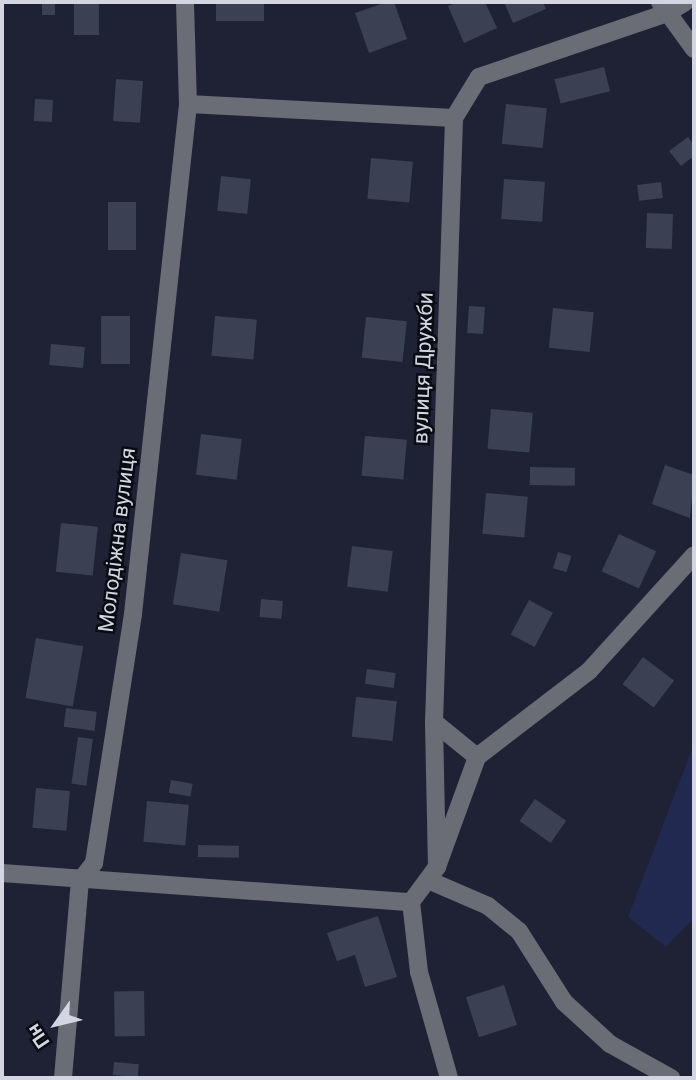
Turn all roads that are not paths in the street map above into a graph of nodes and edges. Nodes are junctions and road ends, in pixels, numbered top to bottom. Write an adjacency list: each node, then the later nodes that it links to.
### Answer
1 (185, 2): 5 (street, Молодіжна вулиця)
2 (685, 2): 3 (street, вулиця Дружби)
3 (664, 7): 4 (street); 6 (street, вулиця Дружби)
4 (694, 49)
5 (188, 104): 6 (street); 12 (street, Молодіжна вулиця)
6 (454, 118): 8 (street, вулиця Дружби)
7 (694, 555): 9 (street)
8 (434, 722): 9 (street); 11 (street, вулиця Дружби)
9 (477, 757): 11 (street)
10 (2, 873): 12 (street)
11 (432, 873): 13 (street); 16 (street)
12 (80, 881): 13 (street); 14 (street, Молодіжна вулиця)
13 (411, 902): 15 (street)
14 (63, 1078)
15 (449, 1078)
16 (671, 1078)

